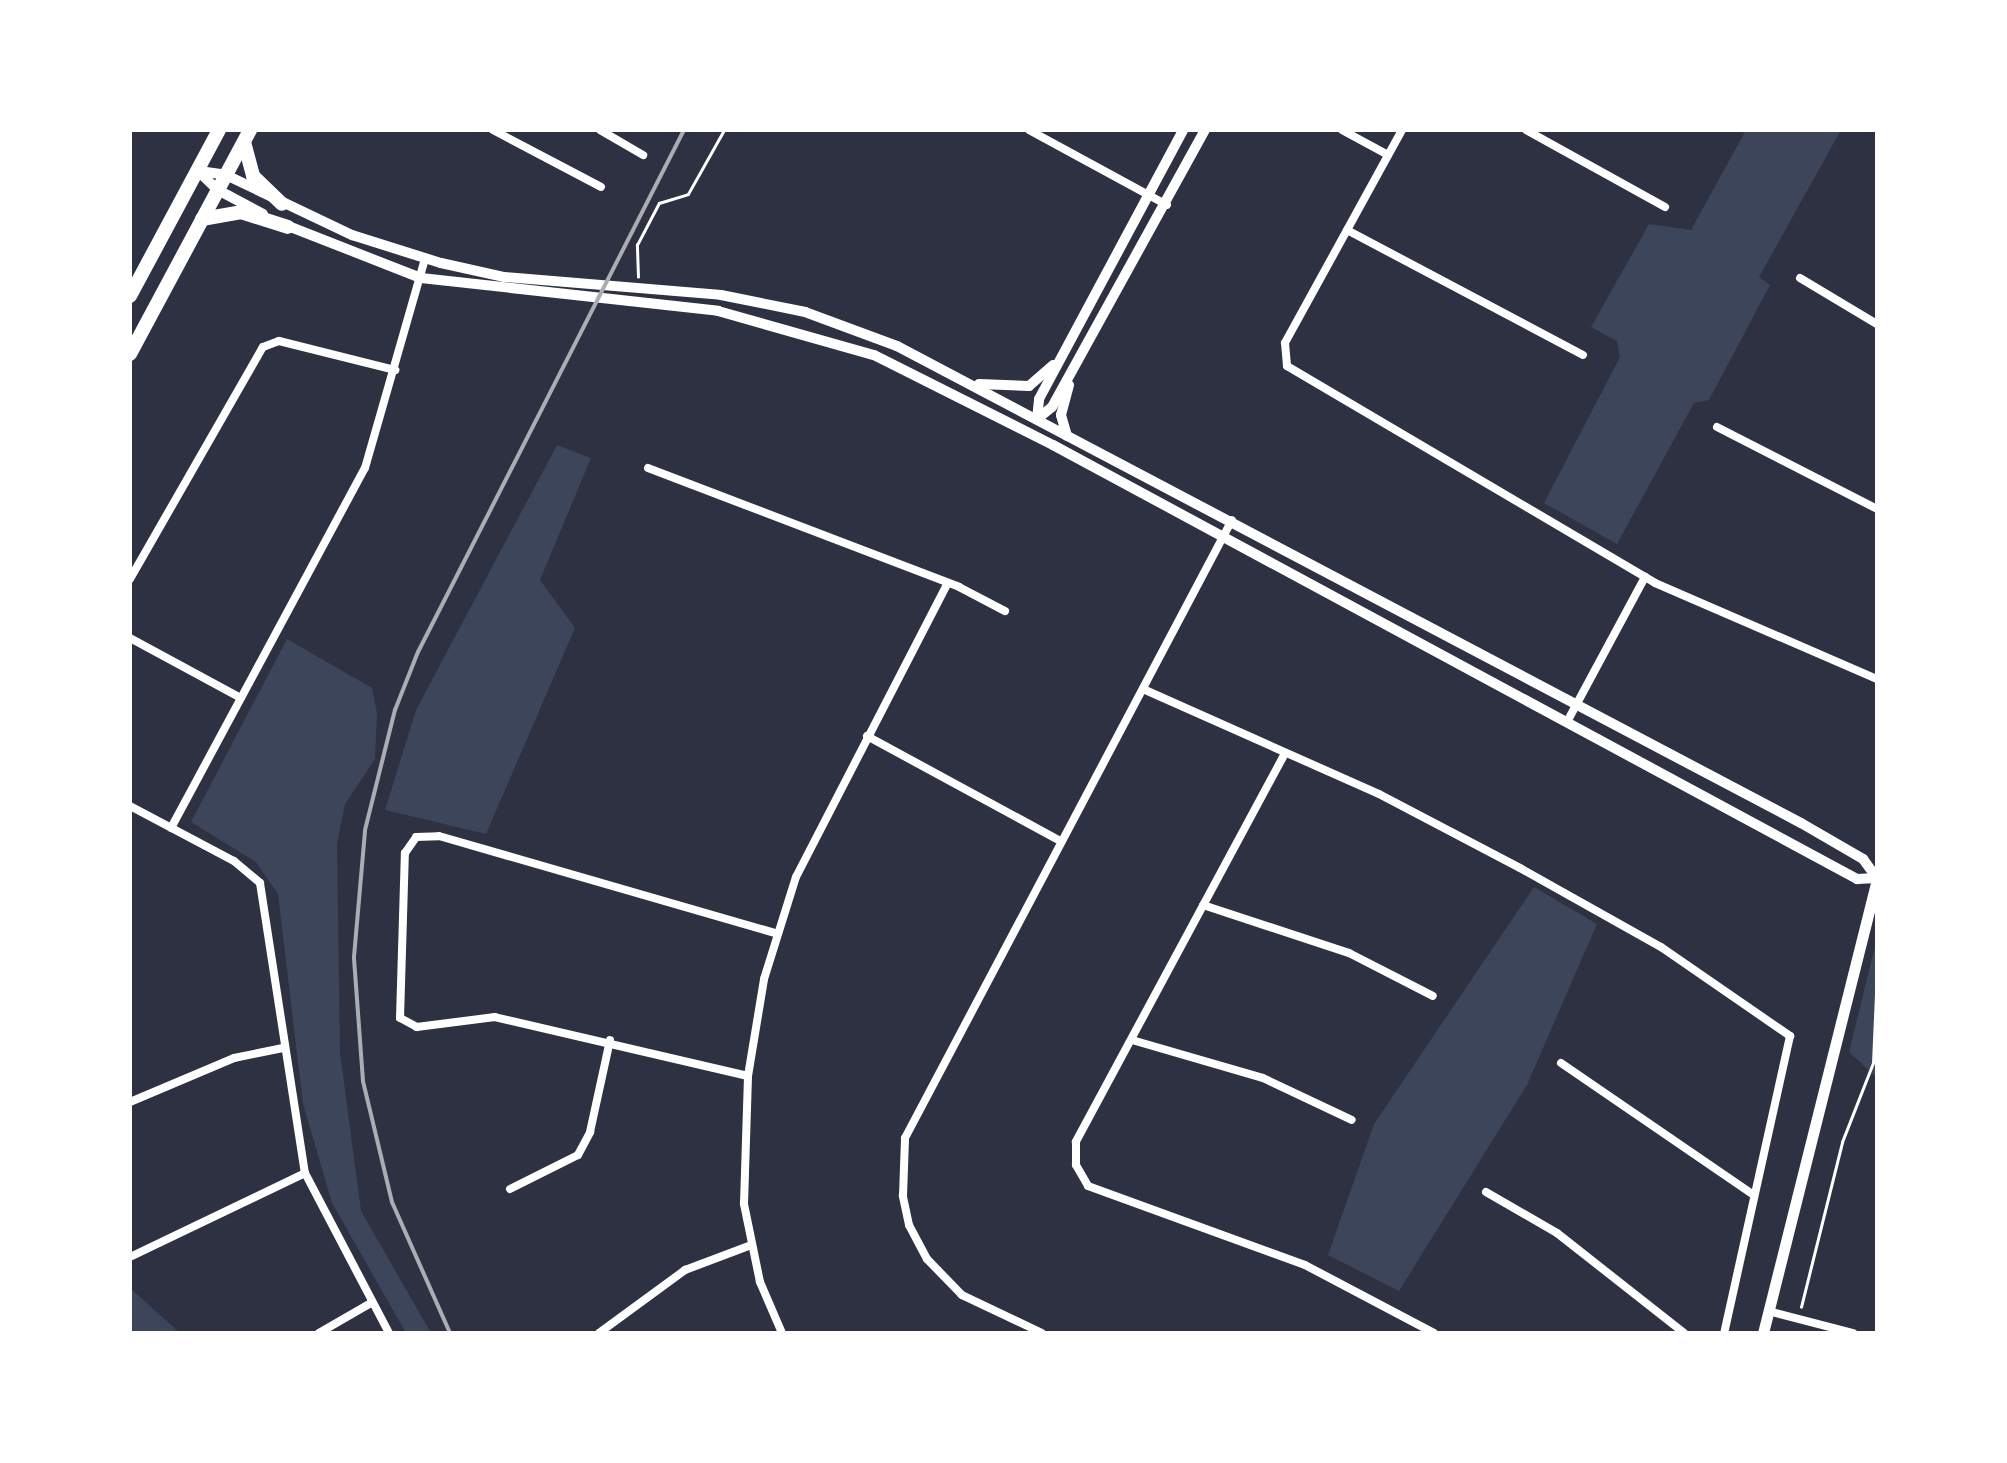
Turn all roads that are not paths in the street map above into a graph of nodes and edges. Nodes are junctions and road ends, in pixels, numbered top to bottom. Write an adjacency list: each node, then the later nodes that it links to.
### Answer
1 (220, 130): 13 (highway)
2 (492, 130): 15 (street)
3 (600, 130): 12 (street)
4 (1029, 130): 17 (street)
5 (1183, 130): 17 (street)
6 (1204, 130): 19 (street)
7 (1342, 130): 11 (street)
8 (1402, 130): 11 (street)
9 (1526, 130): 20 (street)
10 (247, 136): 14 (highway); 18 (highway)
11 (1388, 155): 23 (street)
12 (643, 156)
13 (198, 171): 14 (street); 16 (street); 27 (highway)
14 (226, 175): 16 (highway); 18 (street)
15 (600, 186)
16 (218, 190): 21 (highway); 22 (street)
17 (1148, 194): 19 (street); 34 (street)
18 (282, 204): 24 (street)
19 (1167, 205): 35 (street)
20 (1665, 207)
21 (202, 219): 22 (highway); 32 (highway)
22 (288, 226): 25 (street)
23 (1348, 230): 33 (street); 47 (street)
24 (425, 259): 25 (street); 28 (street)
25 (421, 278): 29 (street); 36 (street)
26 (1800, 278): 30 (street)
27 (130, 296)
28 (805, 312): 29 (street); 31 (street); 37 (street)
29 (778, 323): 31 (street)
30 (1877, 324)
31 (816, 334): 38 (street)
32 (130, 354)
33 (1583, 355)
34 (1061, 356): 37 (street); 39 (street)
35 (1075, 365): 39 (street); 41 (street)
36 (395, 370): 48 (street); 54 (street)
37 (968, 383): 39 (street)
38 (1006, 420): 39 (street); 42 (street)
39 (1037, 420): 41 (street); 42 (street)
40 (1717, 427): 44 (street)
41 (1067, 436): 45 (street)
42 (1054, 445): 46 (street)
43 (648, 468): 49 (street)
44 (1877, 509)
45 (1232, 520): 46 (street); 55 (street)
46 (1222, 539): 53 (street); 56 (street)
47 (1645, 578): 52 (street); 55 (street)
48 (130, 579)
49 (948, 584): 50 (street); 57 (street)
50 (1006, 612)
51 (130, 638): 54 (street)
52 (1877, 679)
53 (1142, 689): 58 (street); 61 (street)
54 (241, 698): 60 (street)
55 (1578, 703): 56 (street); 62 (street)
56 (1567, 722): 62 (street)
57 (868, 736): 61 (street); 64 (street)
58 (1283, 757): 63 (street); 76 (street)
59 (130, 806): 60 (street)
60 (171, 828): 68 (street)
61 (1060, 841): 82 (street)
62 (1877, 878): 80 (main road)
63 (1203, 904): 65 (street); 67 (street)
64 (776, 933): 66 (street); 70 (street)
65 (1433, 996)
66 (610, 1040): 70 (street); 74 (street)
67 (1132, 1040): 72 (street); 81 (street)
68 (283, 1048): 71 (street); 73 (street)
69 (1562, 1063): 76 (street)
70 (748, 1076): 77 (street)
71 (130, 1102)
72 (1352, 1120)
73 (305, 1174): 78 (street); 79 (street)
74 (510, 1189)
75 (1486, 1192): 91 (street)
76 (1754, 1196): 92 (street)
77 (750, 1246): 85 (street); 86 (street)
78 (130, 1257)
79 (372, 1304): 83 (street); 84 (street)
80 (1768, 1312): 93 (main road); 94 (street)
81 (1418, 1322): 89 (street); 90 (street)
82 (1010, 1323): 87 (street); 88 (street)
83 (319, 1333)
84 (389, 1333)
85 (599, 1333)
86 (782, 1333)
87 (1006, 1333)
88 (1042, 1333)
89 (1412, 1333)
90 (1434, 1333)
91 (1684, 1333)
92 (1724, 1333)
93 (1763, 1333)
94 (1853, 1333)

